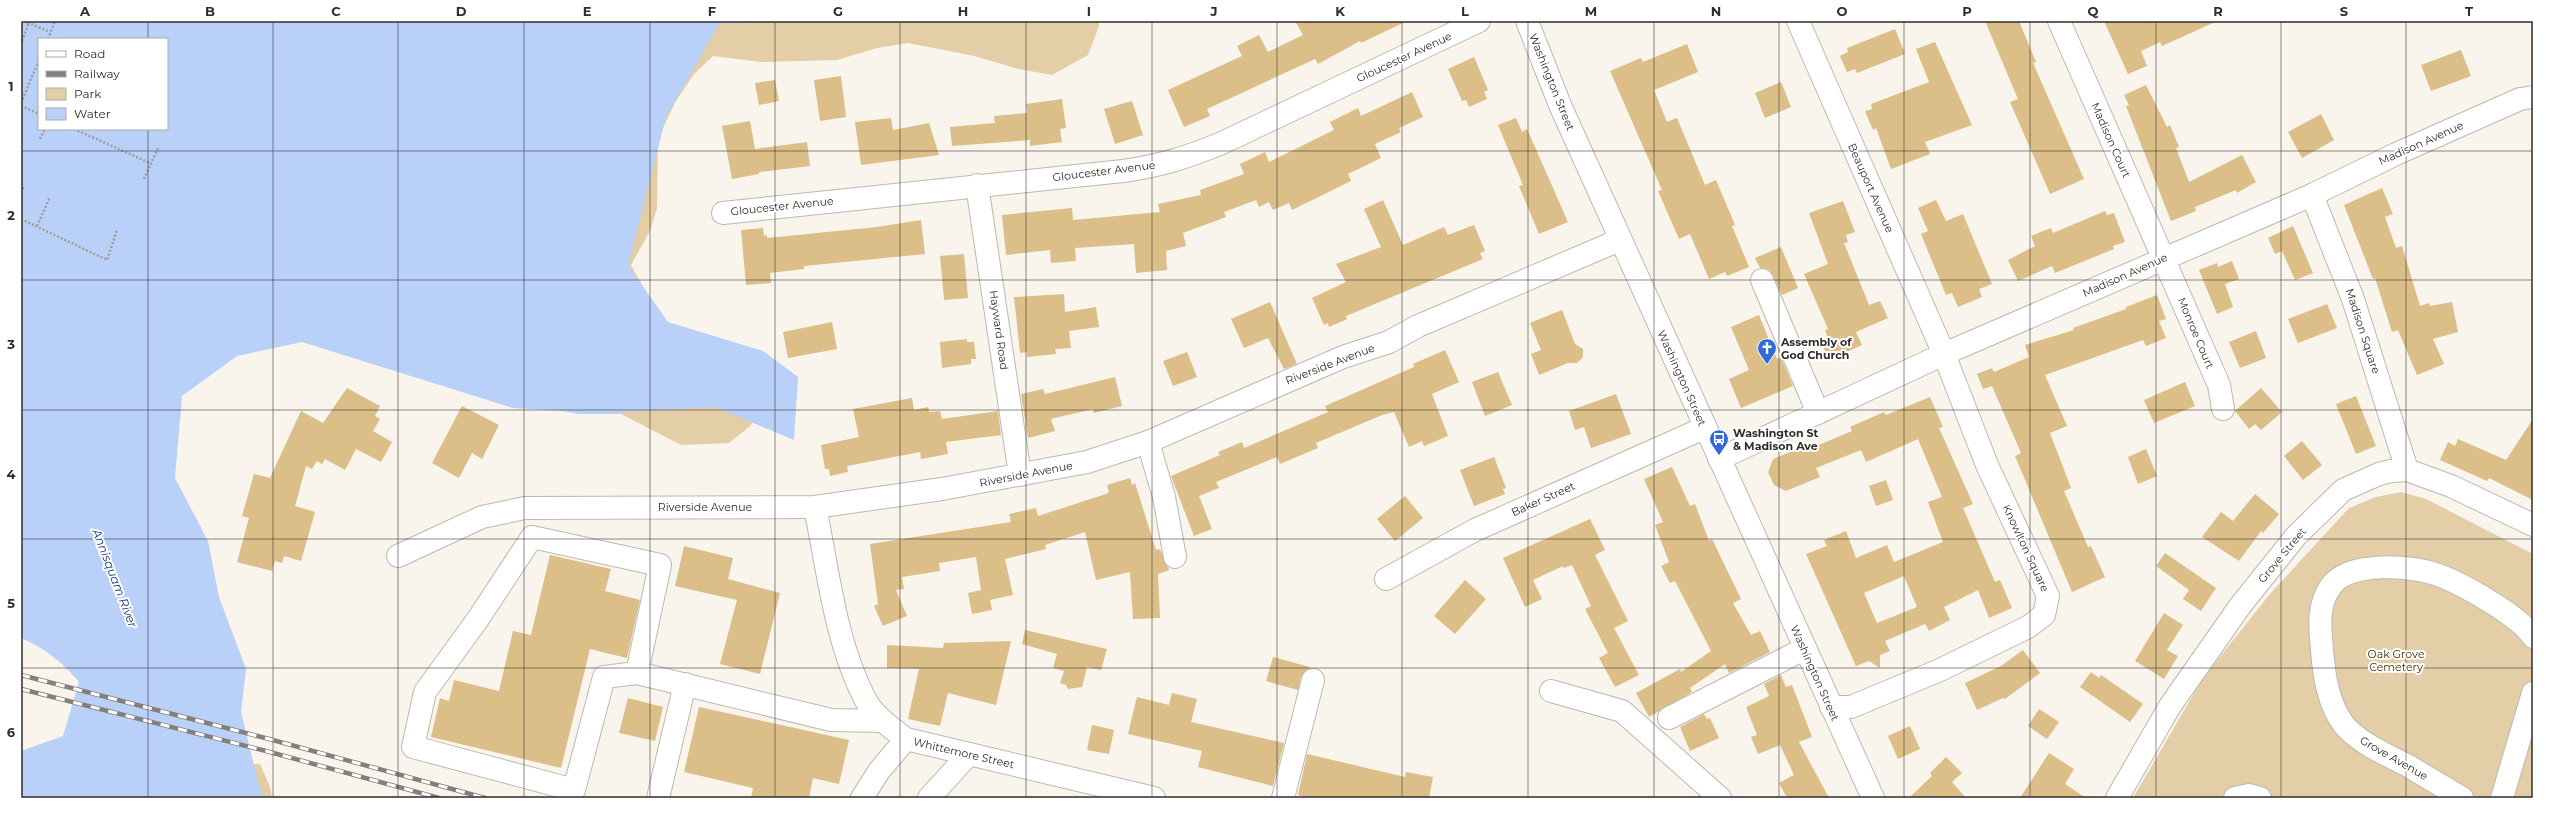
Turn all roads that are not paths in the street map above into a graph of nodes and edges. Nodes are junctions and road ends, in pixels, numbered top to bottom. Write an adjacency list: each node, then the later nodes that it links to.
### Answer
1 (1480, 21): 6 (street, Gloucester Avenue)
2 (1527, 21): 9 (street, Washington Street)
3 (1798, 21): 12 (street, Beauport Avenue)
4 (2059, 21): 10 (street, Madison Court)
5 (2533, 97): 7 (street, Madison Avenue)
6 (978, 185): 8 (street, Gloucester Avenue); 19 (street, Hayward Road)
7 (2312, 195): 10 (street, Madison Avenue); 18 (street, Madison Square)
8 (723, 213)
9 (1620, 238): 15 (street, Washington Street); 16 (street, Riverside Avenue)
10 (2164, 258): 12 (street, Madison Avenue); 13 (street, Monroe Court)
11 (1762, 280): 14 (street)
12 (1944, 354): 14 (street, Madison Avenue); 32 (street, Knowlton Square)
13 (2223, 409)
14 (1818, 413): 17 (street, Madison Avenue)
15 (1704, 428): 17 (street, Washington Street); 24 (street, Baker Street)
16 (1148, 442): 19 (street, Riverside Avenue); 23 (street)
17 (1719, 459): 26 (street, Washington Street)
18 (2407, 470): 21 (street, Grove Street); 44 (street, Grove Street)
19 (1020, 475): 20 (street, Riverside Avenue)
20 (815, 507): 22 (street, Riverside Avenue); 34 (street, Whittemore Street)
21 (2533, 525)
22 (398, 556)
23 (1175, 557)
24 (1386, 579)
25 (2533, 637): 47 (street, Grove Avenue)
26 (1804, 649): 32 (street, Washington Street); 33 (street)
27 (636, 673): 27 (street); 29 (street)
28 (1313, 680): 41 (street)
29 (685, 684): 34 (street); 37 (street)
30 (1551, 691): 42 (street)
31 (2533, 693): 48 (street)
32 (1831, 707): 43 (street, Washington Street)
33 (1669, 718)
34 (883, 721): 35 (street, Whittemore Street)
35 (906, 740): 36 (street, Whittemore Street); 38 (street)
36 (969, 754): 39 (street); 40 (street, Whittemore Street)
37 (658, 798)
38 (862, 798)
39 (929, 798)
40 (1154, 798)
41 (1283, 798)
42 (1720, 798)
43 (1873, 798)
44 (2117, 798)
45 (2235, 798): 46 (street)
46 (2260, 798)
47 (2462, 798)
48 (2502, 798)

